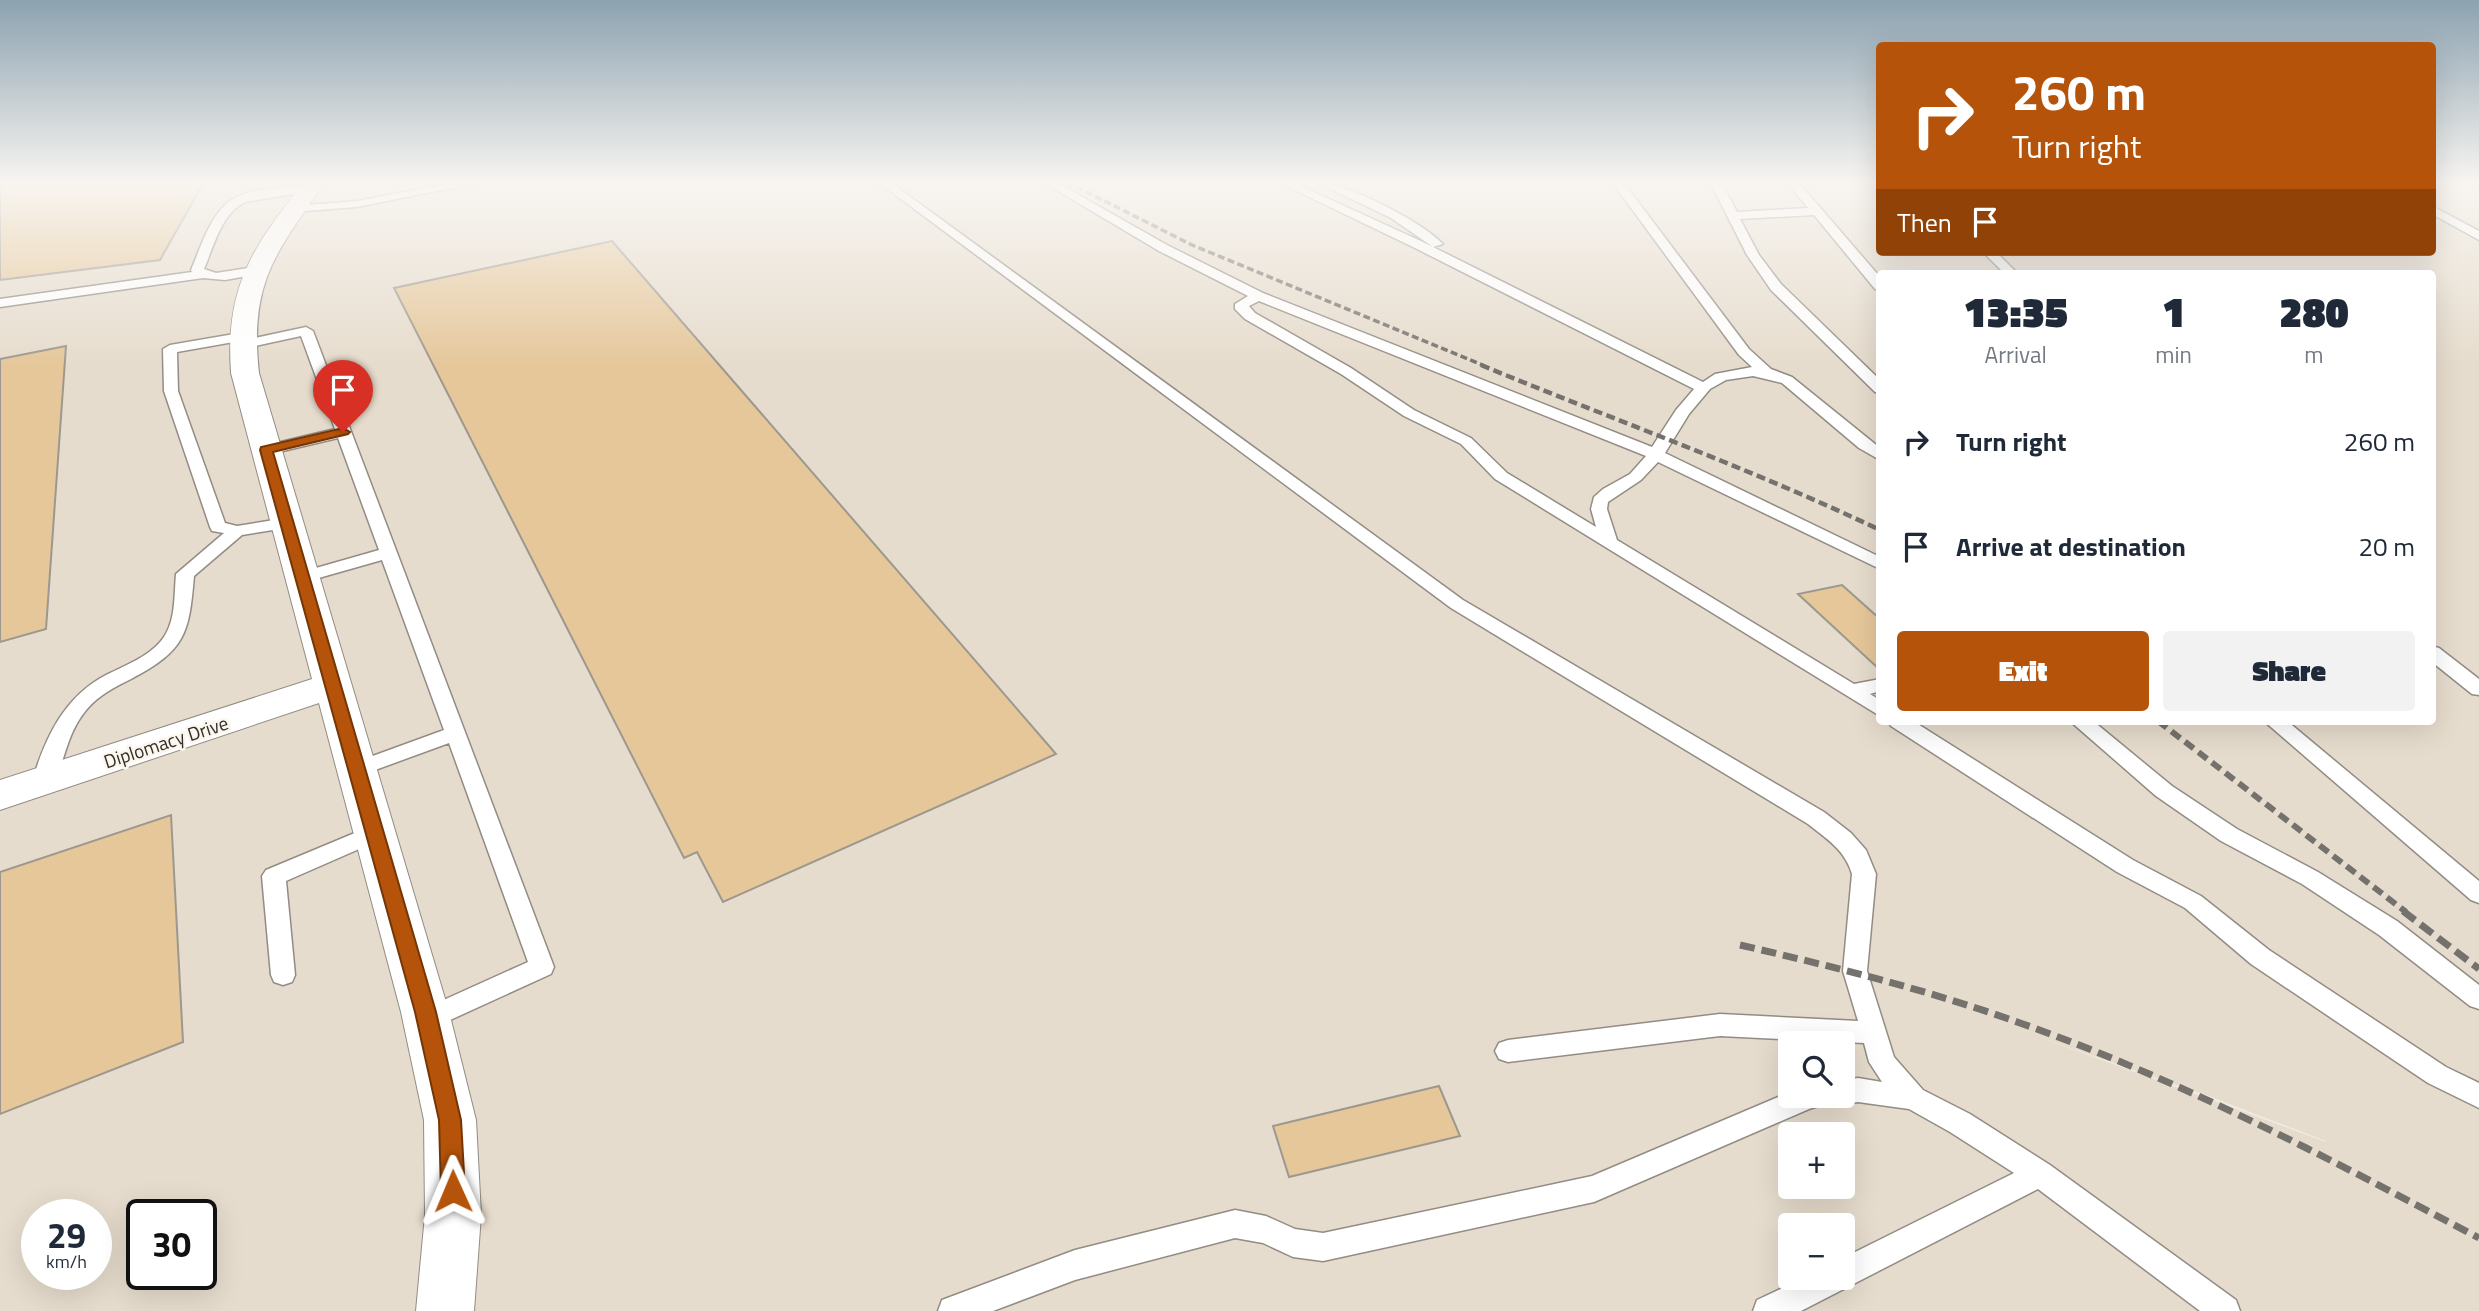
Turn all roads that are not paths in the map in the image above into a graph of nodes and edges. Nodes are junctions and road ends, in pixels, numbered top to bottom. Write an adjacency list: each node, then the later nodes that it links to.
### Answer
1 (212, 243): 13 (lane)
2 (270, 243): 12 (street)
3 (966, 243): 50 (lane)
4 (1155, 243): 16 (lane)
5 (1411, 243): 14 (lane)
6 (1433, 243): 14 (lane)
7 (1663, 243): 19 (lane)
8 (1747, 243): 20 (lane)
9 (1844, 243): 15 (lane)
10 (1993, 256): 11 (lane)
11 (2008, 270)
12 (255, 271): 13 (lane); 18 (street)
13 (199, 273): 17 (lane)
14 (1474, 273): 21 (lane)
15 (1876, 281)
16 (1258, 296): 25 (lane); 28 (lane)
17 (0, 303)
18 (240, 341): 22 (lane); 23 (street); 27 (lane)
19 (1765, 371): 21 (lane); 24 (lane)
20 (1876, 385)
21 (1702, 387): 25 (lane)
22 (343, 432): 23 (lane); 29 (lane)
23 (266, 450): 26 (street)
24 (1876, 452)
25 (1655, 454): 28 (lane); 30 (lane)
26 (286, 523): 27 (lane); 31 (street)
27 (237, 531): 43 (lane)
28 (1609, 542): 36 (lane)
29 (388, 553): 31 (lane); 41 (lane)
30 (1876, 562)
31 (301, 579): 33 (street)
32 (2436, 655): 35 (lane)
33 (331, 686): 42 (street); 43 (street, Diplomacy Drive)
34 (1876, 686): 36 (lane)
35 (2479, 689)
36 (1852, 691): 37 (lane)
37 (1876, 706)
38 (1904, 725): 53 (lane)
39 (2085, 725): 48 (lane)
40 (2279, 725): 46 (lane)
41 (455, 733): 42 (lane); 49 (lane)
42 (356, 770): 45 (street)
43 (43, 782): 44 (street, Diplomacy Drive)
44 (0, 795)
45 (374, 833): 47 (lane); 49 (street)
46 (2479, 894)
47 (283, 975)
48 (2479, 999)
49 (426, 1020): 59 (street)
50 (1875, 1033): 51 (lane); 54 (lane)
51 (1508, 1051)
52 (1855, 1090): 54 (lane)
53 (2479, 1096)
54 (1913, 1098): 56 (lane)
55 (1782, 1108): 60 (lane)
56 (2040, 1174): 57 (lane); 62 (lane)
57 (1855, 1268)
58 (1811, 1290): 61 (lane)
59 (445, 1311)
60 (953, 1311)
61 (1768, 1311)
62 (2225, 1311)

